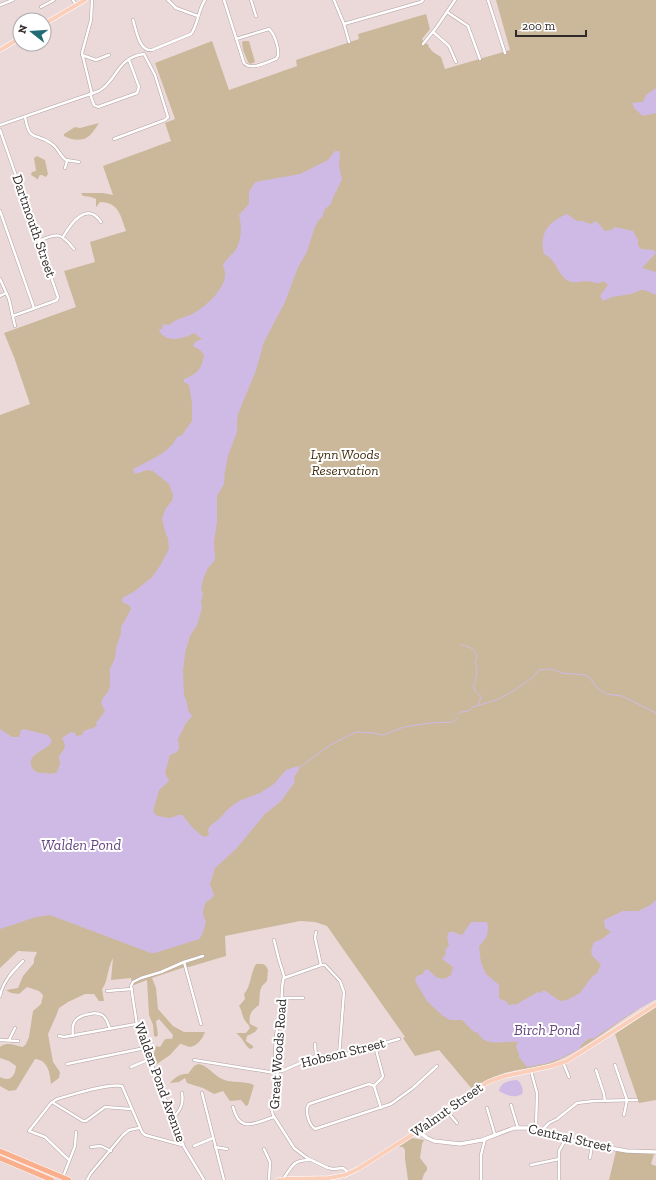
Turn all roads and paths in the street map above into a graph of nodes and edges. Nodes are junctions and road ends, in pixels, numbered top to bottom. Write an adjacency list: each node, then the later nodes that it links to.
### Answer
1 (13, 0): 16 (street)
2 (48, 0): 15 (street)
3 (54, 0): 15 (street)
4 (72, 0): 17 (street)
5 (85, 0): 17 (main road)
6 (92, 0): 33 (street)
7 (168, 0): 20 (street)
8 (205, 0): 20 (street)
9 (224, 0): 26 (street)
10 (251, 0): 21 (street)
11 (334, 0): 24 (street)
12 (423, 0): 24 (street)
13 (455, 0): 19 (street)
14 (488, 0): 31 (street)
15 (50, 3): 18 (street)
16 (0, 5)
17 (76, 6): 22 (main road)
18 (41, 7)
19 (447, 12): 25 (street); 34 (street)
20 (198, 16): 23 (street)
21 (256, 16)
22 (52, 20)
23 (133, 20)
24 (344, 24): 27 (street)
25 (433, 32): 29 (street); 36 (street)
26 (236, 39): 26 (street)
27 (349, 42)
28 (12, 43): 30 (main road)
29 (423, 44)
30 (0, 50)
31 (505, 53)
32 (109, 55): 33 (street)
33 (82, 56): 37 (street)
34 (480, 59)
35 (129, 60): 37 (street); 37 (street); 41 (street)
36 (456, 62)
37 (91, 94): 38 (street)
38 (25, 117): 39 (street); 42 (street)
39 (0, 125)
40 (0, 130): 48 (street, Dartmouth Street)
41 (114, 139)
42 (67, 161): 43 (street); 44 (street)
43 (79, 162)
44 (65, 168)
45 (0, 211): 53 (street)
46 (101, 222): 47 (street)
47 (63, 237): 48 (street); 49 (street)
48 (39, 242): 53 (street, Dartmouth Street)
49 (74, 249)
50 (0, 279): 51 (street)
51 (6, 293): 52 (street); 54 (street)
52 (0, 296)
53 (34, 308): 54 (street)
54 (13, 316): 55 (street)
55 (15, 326)
56 (316, 932): 61 (street)
57 (274, 940): 62 (street, Great Woods Road)
58 (203, 956): 60 (street)
59 (23, 961): 65 (street)
60 (184, 962): 64 (street); 72 (street)
61 (321, 965): 62 (street); 85 (street)
62 (284, 979): 68 (street, Great Woods Road)
63 (0, 983): 65 (street)
64 (132, 989): 66 (street); 71 (street, Walden Pond Avenue)
65 (1, 991): 67 (street)
66 (107, 991)
67 (0, 996)
68 (282, 998): 69 (street); 95 (street, Great Woods Road)
69 (303, 998)
70 (656, 1004): 88 (main road, Walnut Street)
71 (136, 1024): 74 (street); 83 (street, Walden Pond Avenue)
72 (201, 1024)
73 (15, 1028): 79 (street)
74 (110, 1029): 76 (street); 76 (street)
75 (59, 1036): 76 (street)
76 (73, 1036)
77 (399, 1039): 82 (street, Hobson Street)
78 (0, 1040): 79 (street)
79 (9, 1041): 80 (street)
80 (18, 1041)
81 (315, 1044): 84 (street)
82 (375, 1046): 85 (street, Hobson Street); 97 (street)
83 (145, 1048): 86 (street, Walden Pond Avenue); 89 (street)
84 (316, 1056): 85 (street, Hobson Street); 95 (street, Hobson Street)
85 (339, 1056)
86 (150, 1059): 92 (street); 112 (street, Walden Pond Avenue)
87 (194, 1060): 95 (street, Hobson Street)
88 (563, 1062): 94 (main road, Walnut Street); 96 (street)
89 (67, 1064)
90 (615, 1065): 101 (street)
91 (437, 1066): 106 (street)
92 (131, 1067)
93 (596, 1070): 100 (street)
94 (531, 1071): 109 (main road, Walnut Street); 116 (street)
95 (277, 1072): 111 (street, Great Woods Road)
96 (569, 1077)
97 (374, 1086): 106 (street); 106 (street)
98 (182, 1093): 112 (street)
99 (202, 1093): 121 (street)
100 (605, 1100): 101 (street); 117 (street)
101 (626, 1100): 102 (street); 110 (street)
102 (636, 1100)
103 (52, 1102): 108 (street); 108 (street); 137 (street)
104 (511, 1105): 115 (street)
105 (232, 1107): 111 (street)
106 (381, 1108)
107 (487, 1108): 120 (street)
108 (132, 1109): 114 (street)
109 (445, 1109): 113 (street); 118 (main road, Walnut Street)
110 (624, 1115)
111 (274, 1116): 138 (street, Great Woods Road)
112 (172, 1119): 124 (street, Walden Pond Avenue)
113 (457, 1123)
114 (139, 1128): 124 (street); 132 (street)
115 (518, 1128): 116 (street, Central Street); 120 (street, Central Street)
116 (536, 1128): 117 (street, Central Street)
117 (542, 1130): 123 (street, Central Street)
118 (418, 1131): 122 (street, Central Street); 140 (main road, Walnut Street)
119 (76, 1132): 137 (street)
120 (495, 1135): 122 (street, Central Street)
121 (213, 1138): 126 (street); 128 (street)
122 (485, 1139): 150 (street)
123 (566, 1139): 125 (street, Central Street); 136 (street)
124 (183, 1145): 146 (street, Walden Pond Avenue)
125 (592, 1145): 133 (street, Central Street); 135 (street)
126 (194, 1146)
127 (92, 1147): 132 (street)
128 (216, 1147): 129 (street); 147 (street)
129 (227, 1149)
130 (264, 1149): 148 (street)
131 (0, 1151): 141 (highway)
132 (110, 1151): 145 (street)
133 (656, 1152)
134 (0, 1158): 143 (highway)
135 (590, 1158)
136 (559, 1159): 139 (street); 151 (street)
137 (69, 1160): 141 (street)
138 (312, 1160): 140 (street, Great Woods Road); 142 (street)
139 (531, 1165)
140 (349, 1173): 142 (main road, Walnut Street)
141 (62, 1177): 144 (highway)
142 (283, 1179): 149 (main road, Walnut Street)
143 (52, 1180)
144 (69, 1180)
145 (87, 1180)
146 (204, 1180)
147 (224, 1180)
148 (269, 1180)
149 (278, 1180)
150 (481, 1180)
151 (559, 1180)

